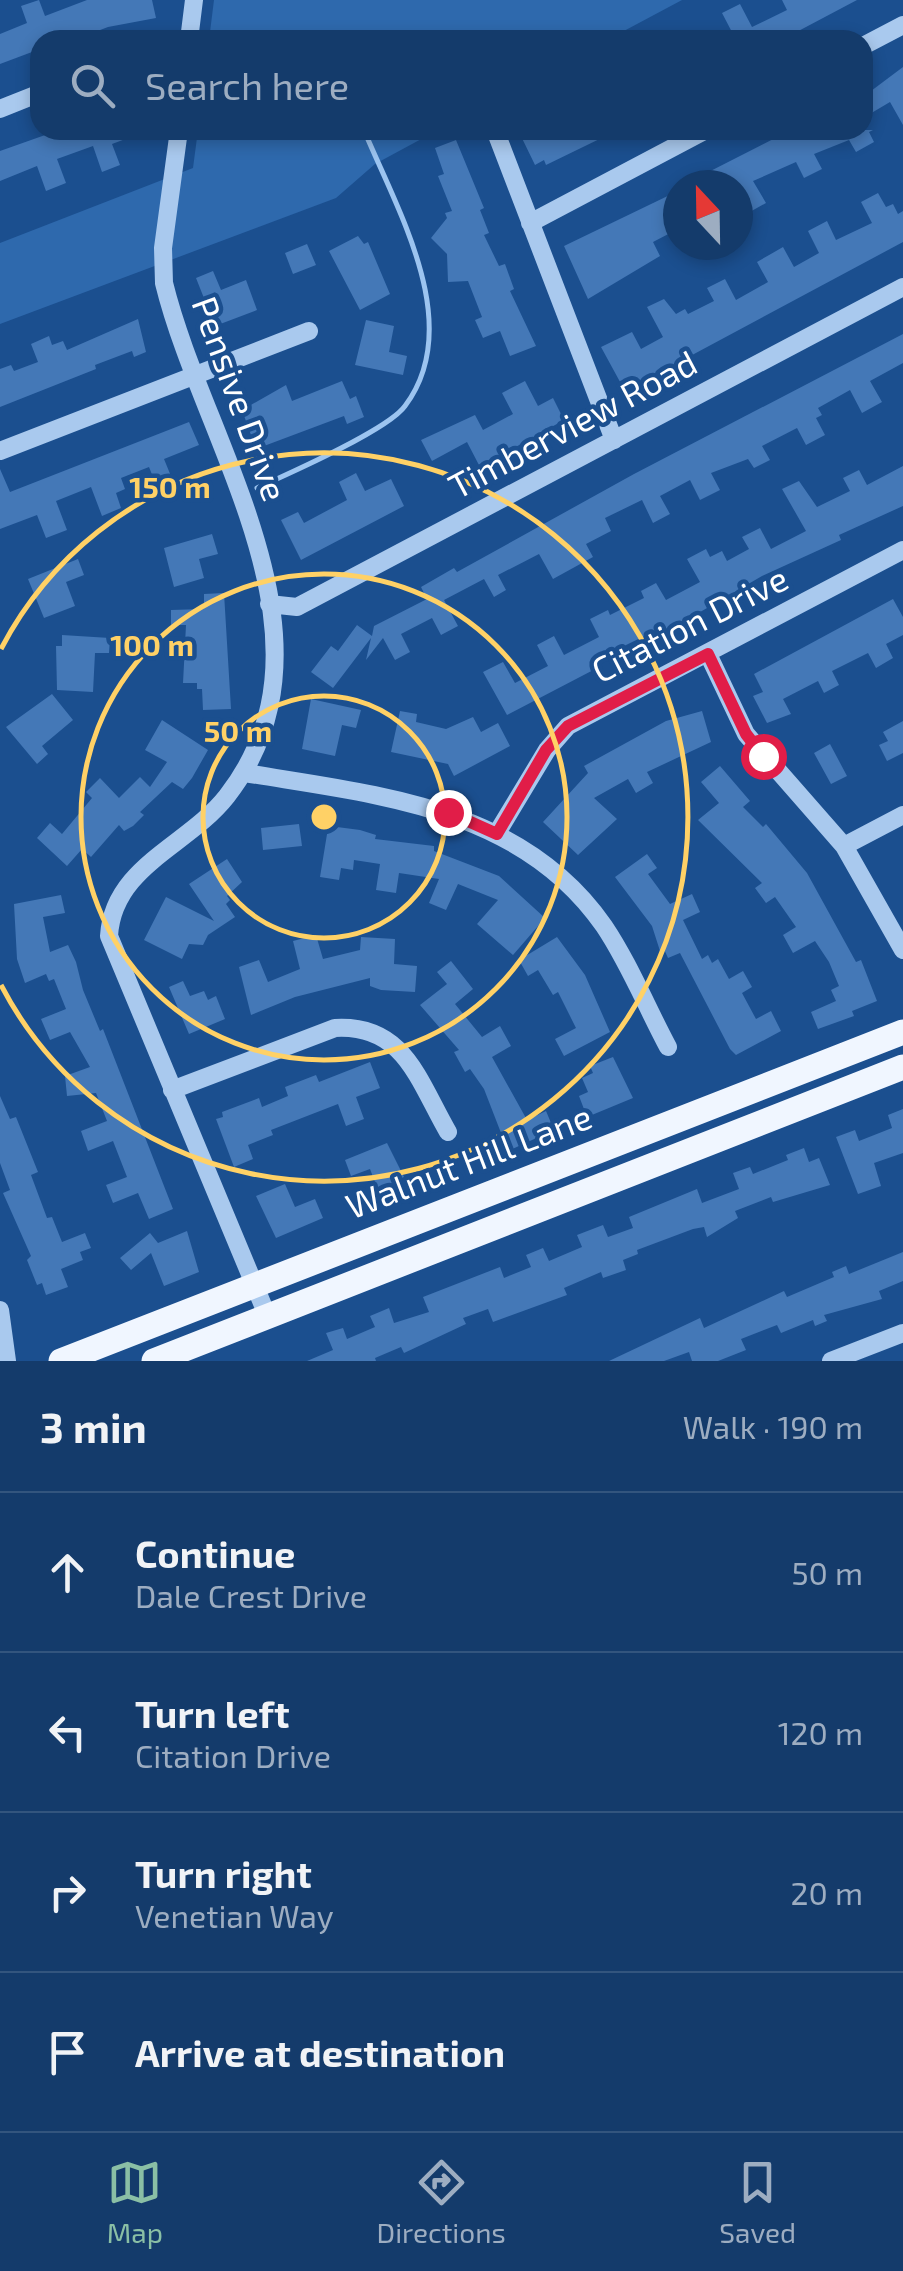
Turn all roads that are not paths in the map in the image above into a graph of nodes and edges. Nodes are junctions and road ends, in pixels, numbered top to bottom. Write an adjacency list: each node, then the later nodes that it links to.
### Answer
1 (194, 0): 3 (street)
2 (903, 25): 4 (street)
3 (190, 30)
4 (873, 41)
5 (30, 97): 6 (street)
6 (0, 109)
7 (178, 140): 13 (street, Pensive Drive)
8 (498, 140): 10 (street)
9 (687, 140): 10 (street)
10 (530, 223): 14 (street)
11 (903, 286): 14 (street, Timberview Road)
12 (308, 331): 13 (street)
13 (196, 374): 15 (street); 17 (street, Pensive Drive)
14 (614, 440): 17 (street, Timberview Road)
15 (0, 451)
16 (903, 550): 18 (street, Citation Drive)
17 (269, 604): 19 (street, Pensive Drive)
18 (708, 654): 21 (street, Citation Drive); 22 (street)
19 (245, 773): 21 (street); 27 (street, Pensive Drive)
20 (903, 815): 22 (street)
21 (497, 834): 25 (street)
22 (844, 846): 23 (street)
23 (903, 950)
24 (903, 1032): 29 (main road, Walnut Hill Lane)
25 (668, 1047)
26 (903, 1067): 31 (main road, Walnut Hill Lane)
27 (172, 1090): 28 (street); 29 (street, Pensive Drive)
28 (448, 1132)
29 (254, 1283): 31 (street, Pensive Drive); 34 (main road, Walnut Hill Lane)
30 (0, 1310): 33 (street)
31 (267, 1315): 35 (main road, Walnut Hill Lane)
32 (903, 1333): 36 (street)
33 (7, 1361)
34 (60, 1361)
35 (154, 1361)
36 (831, 1361)

